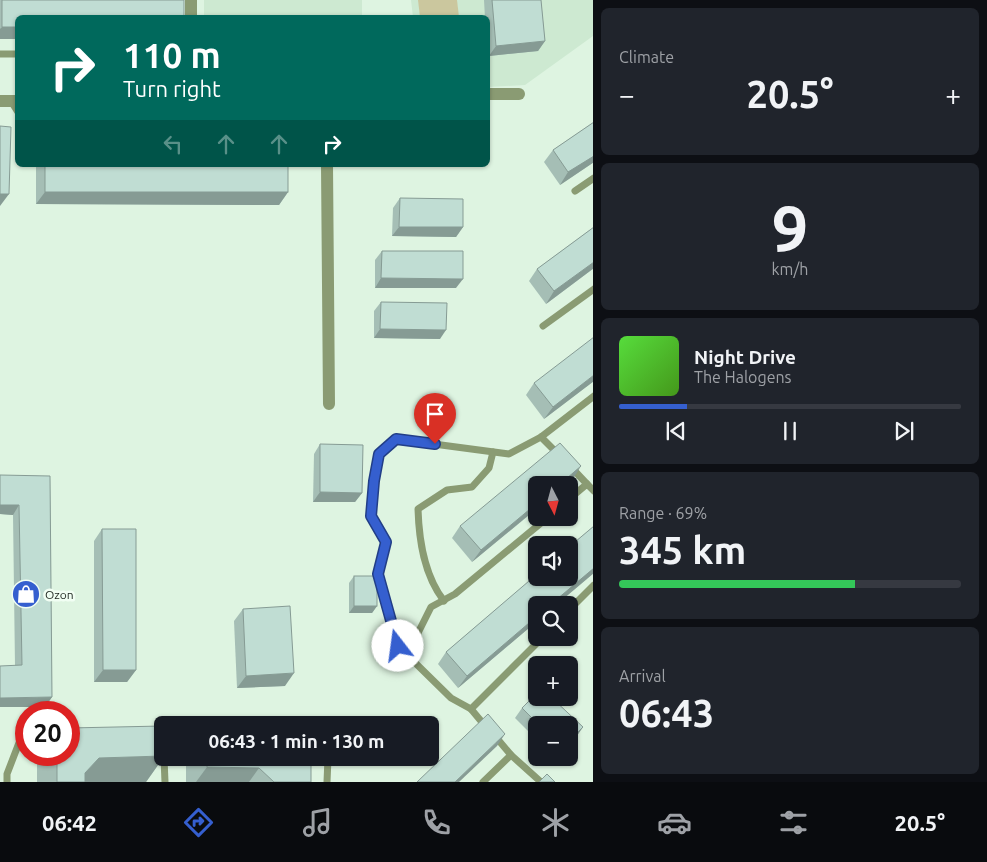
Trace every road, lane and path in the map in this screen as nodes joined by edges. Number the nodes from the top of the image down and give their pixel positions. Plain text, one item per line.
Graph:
1 (191, 0) edge
2 (191, 15) edge
3 (2, 54) dead end
4 (15, 54) edge
5 (490, 94) edge
6 (519, 94) dead end
7 (327, 167) edge
8 (593, 178) edge
9 (575, 191) dead end
10 (593, 289) edge
11 (543, 326) dead end
12 (593, 396) edge
13 (329, 404) dead end
14 (540, 437) junction
15 (493, 452) junction
16 (587, 484) junction
17 (593, 491) edge
18 (578, 492) edge
19 (537, 526) edge
20 (593, 585) edge
21 (444, 601) junction
22 (578, 601) edge
23 (534, 646) edge
24 (407, 655) junction
25 (470, 709) junction
26 (15, 753) edge
27 (511, 755) junction
28 (164, 766) edge
29 (328, 766) edge
30 (7, 782) edge
31 (165, 782) edge
32 (327, 782) edge
33 (483, 782) edge
34 (540, 782) edge

1 - 2 street
3 - 4 lane
5 - 6 street
7 - 13 street
8 - 9 lane
10 - 11 lane
12 - 14 lane
14 - 15 lane
14 - 16 lane
15 - 21 lane
15 - 24 lane
16 - 17 lane
16 - 18 lane
19 - 21 lane
20 - 22 lane
21 - 24 lane
23 - 25 lane
24 - 25 lane
25 - 27 lane
26 - 30 lane
27 - 33 lane
27 - 34 lane
28 - 31 lane
29 - 32 lane

